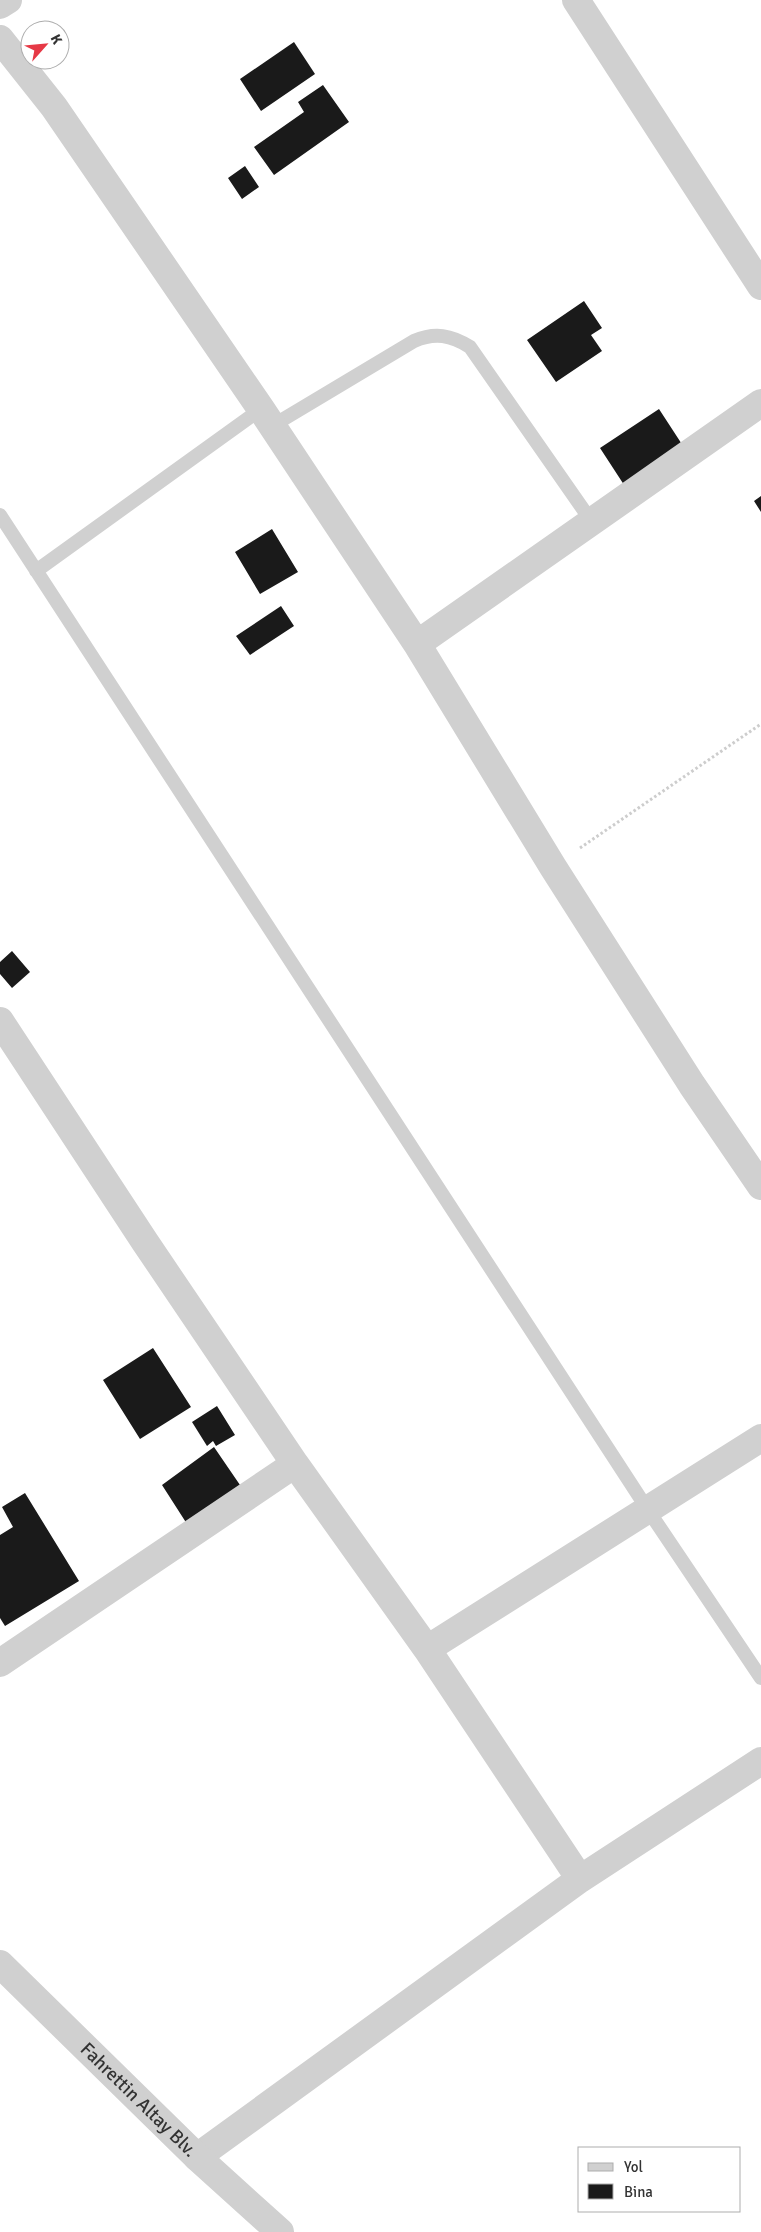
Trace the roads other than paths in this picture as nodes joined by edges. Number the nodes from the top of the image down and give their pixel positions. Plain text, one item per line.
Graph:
1 (8, 0) edge
2 (576, 0) edge
3 (0, 6) edge
4 (0, 39) edge
5 (761, 286) edge
6 (761, 403) edge
7 (267, 418) junction
8 (0, 515) edge
9 (592, 522) junction
10 (36, 571) junction
11 (417, 644) junction
12 (0, 1021) edge
13 (761, 1186) edge
14 (761, 1438) edge
15 (296, 1464) junction
16 (648, 1510) junction
17 (427, 1649) junction
18 (0, 1663) edge
19 (761, 1678) edge
20 (761, 1761) edge
21 (580, 1879) junction
22 (0, 1964) edge
23 (197, 2157) junction
24 (280, 2232) edge

1 - 3 street
2 - 5 street
4 - 7 street
6 - 9 street
7 - 9 lane
7 - 10 lane
7 - 11 street
8 - 10 lane
9 - 11 street
10 - 16 lane
11 - 13 street
12 - 15 street
14 - 16 street
15 - 17 street
15 - 18 street
16 - 17 street
16 - 19 lane
17 - 21 street
20 - 21 street
21 - 23 street
22 - 23 street, Fahrettin Altay Blv.
23 - 24 street, Fahrettin Altay Blv.

